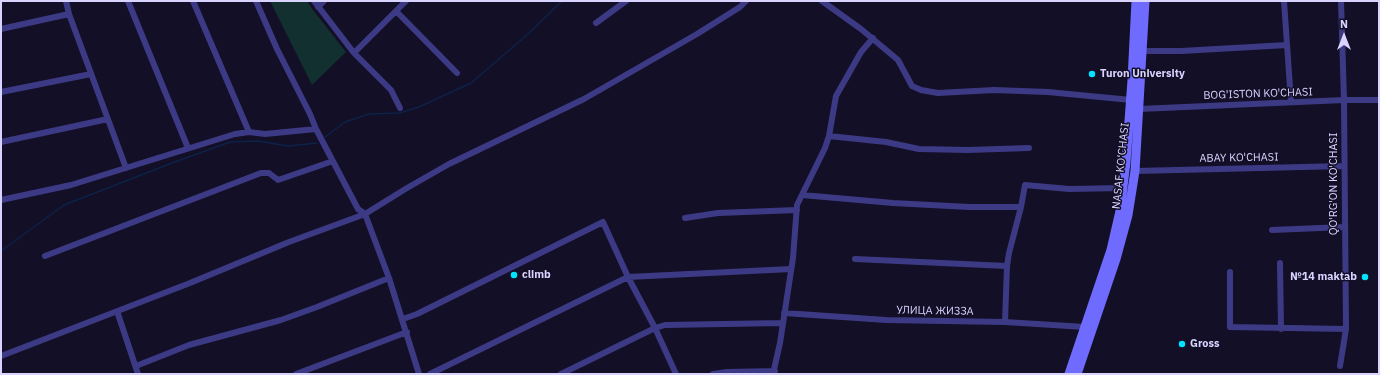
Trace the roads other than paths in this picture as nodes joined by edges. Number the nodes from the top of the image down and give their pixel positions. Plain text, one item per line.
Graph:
1 (66, 1) edge
2 (128, 1) edge
3 (193, 1) edge
4 (256, 1) edge
5 (314, 1) edge
6 (324, 1) edge
7 (406, 1) edge
8 (626, 1) edge
9 (746, 1) edge
10 (822, 1) edge
11 (1136, 1) edge
12 (1145, 1) edge
13 (1284, 1) edge
14 (1341, 1) edge
15 (318, 7) junction
16 (396, 11) junction
17 (69, 14) junction
18 (596, 23) dead end
19 (1, 29) edge
20 (872, 38) junction
21 (1287, 45) junction
22 (1142, 51) junction
23 (354, 53) junction
24 (457, 73) dead end
25 (91, 74) junction
26 (1, 92) edge
27 (1131, 100) junction
28 (1344, 100) junction
29 (1379, 100) edge
30 (1291, 102) junction
31 (400, 108) dead end
32 (1139, 108) junction
33 (108, 119) junction
34 (316, 129) junction
35 (249, 132) junction
36 (829, 136) junction
37 (1, 142) edge
38 (188, 148) junction
39 (1029, 148) dead end
40 (333, 161) junction
41 (1344, 166) junction
42 (126, 168) junction
43 (1135, 171) junction
44 (1123, 188) junction
45 (802, 195) junction
46 (1, 200) edge
47 (1021, 207) junction
48 (797, 210) junction
49 (365, 214) junction
50 (685, 218) dead end
51 (1344, 227) junction
52 (1272, 230) dead end
53 (45, 256) dead end
54 (856, 259) dead end
55 (1280, 263) dead end
56 (1007, 266) junction
57 (791, 270) junction
58 (1230, 272) dead end
59 (628, 277) junction
60 (389, 278) junction
61 (117, 311) junction
62 (784, 313) junction
63 (403, 319) junction
64 (1005, 322) junction
65 (783, 323) junction
66 (1085, 327) junction
67 (655, 328) junction
68 (1281, 329) junction
69 (1346, 329) junction
70 (407, 332) junction
71 (1, 356) edge
72 (136, 366) junction
73 (1340, 366) dead end
74 (774, 372) edge
75 (138, 374) edge
76 (296, 374) edge
77 (419, 374) edge
78 (430, 374) edge
79 (561, 374) edge
80 (676, 374) edge
81 (713, 374) edge
82 (1069, 374) edge
83 (1077, 374) edge

1 - 17 street
2 - 38 street
3 - 35 street
4 - 34 street
5 - 15 street
6 - 15 street
7 - 16 street
8 - 18 street
9 - 49 street
10 - 20 street
11 - 27 main road, NASAF KO‘CHASI
12 - 22 main road, NASAF KO‘CHASI
13 - 21 street
14 - 28 street, QO'RG'ON KO'CHASI
15 - 23 street
16 - 23 street
16 - 24 street
17 - 19 street
17 - 25 street
20 - 27 street
20 - 36 street
21 - 22 street
21 - 30 street
22 - 32 main road, NASAF KO‘CHASI
23 - 31 street
25 - 26 street
25 - 33 street
27 - 44 main road, NASAF KO‘CHASI
28 - 29 street, BOG'ISTON KO'CHASI
28 - 30 street, BOG'ISTON KO'CHASI
28 - 41 street, QO'RG'ON KO'CHASI
30 - 32 street, BOG'ISTON KO'CHASI
32 - 43 main road, NASAF KO‘CHASI
33 - 37 street
33 - 42 street
34 - 35 street
34 - 40 street
35 - 38 street
36 - 39 street
36 - 45 street
38 - 42 street
40 - 49 street
40 - 53 street
41 - 43 street, ABAY KO'CHASI
41 - 51 street, QO'RG'ON KO'CHASI
42 - 46 street
43 - 83 main road, NASAF KO‘CHASI
44 - 47 street
44 - 66 main road, NASAF KO‘CHASI
45 - 47 street
45 - 48 street
47 - 56 street
48 - 50 street
48 - 57 street
49 - 60 street
49 - 61 street
51 - 52 street
51 - 69 street, QO'RG'ON KO'CHASI
54 - 56 street
55 - 68 street
56 - 64 street
57 - 59 street
57 - 62 street
58 - 68 street
59 - 63 street
59 - 67 street
59 - 78 street
60 - 63 street
60 - 72 street
61 - 71 street
61 - 72 street
62 - 64 street, УЛИЦА ЖИЗЗА
62 - 65 street
63 - 70 street
64 - 66 street, УЛИЦА ЖИЗЗА
65 - 67 street
65 - 74 street
66 - 82 main road, NASAF KO‘CHASI
67 - 79 street
67 - 80 street
68 - 69 street
69 - 73 street, QO'RG'ON KO'CHASI
70 - 76 street
70 - 77 street
72 - 75 street
74 - 81 street

